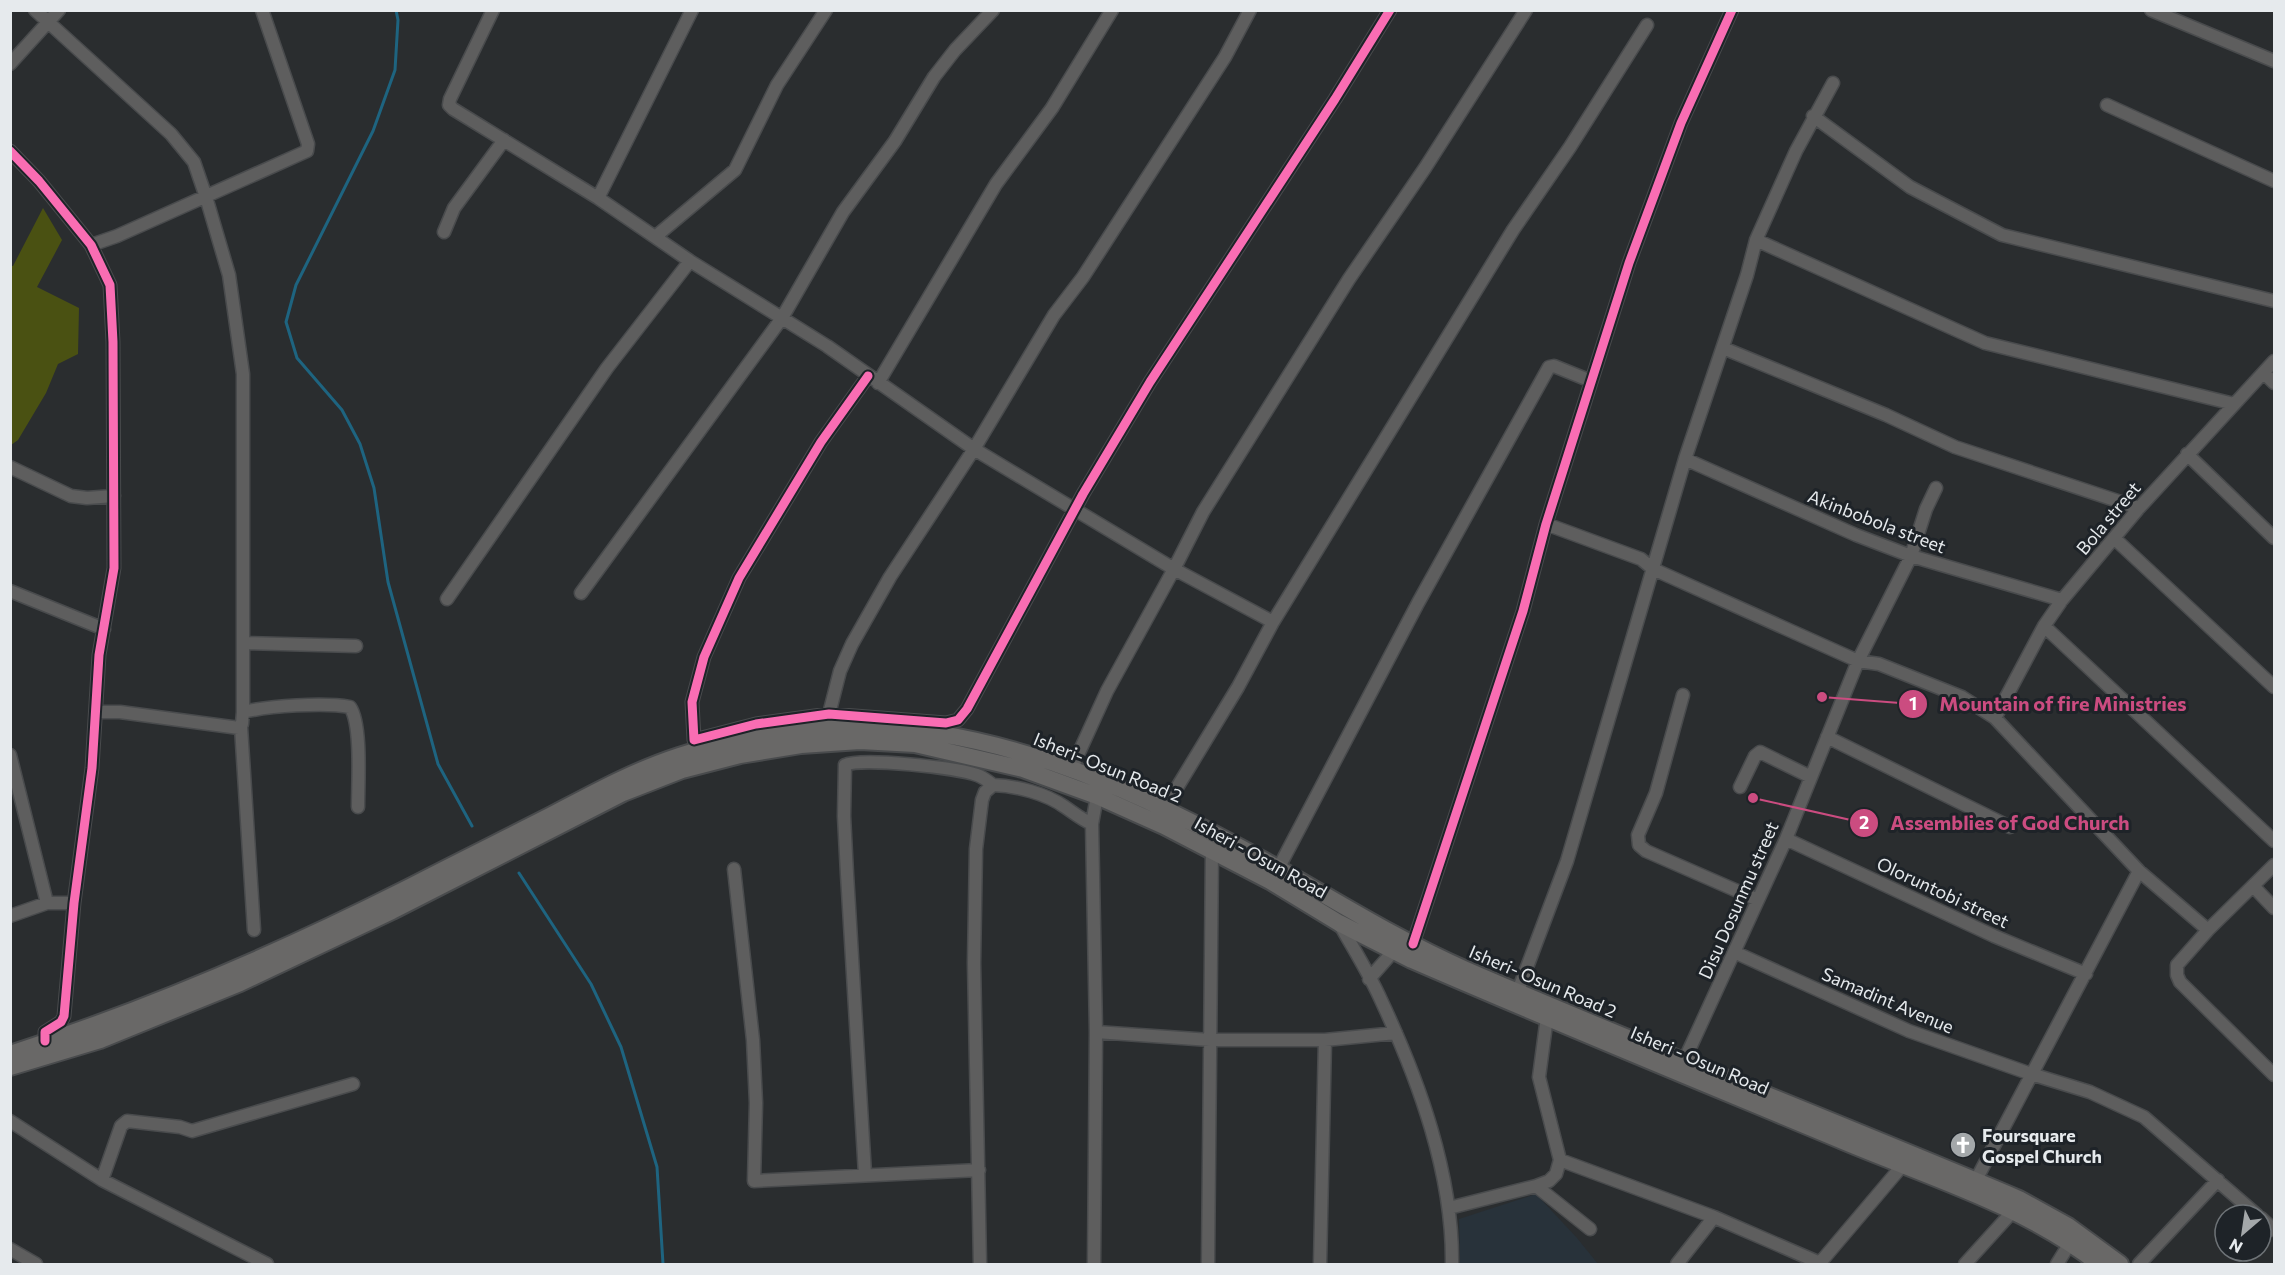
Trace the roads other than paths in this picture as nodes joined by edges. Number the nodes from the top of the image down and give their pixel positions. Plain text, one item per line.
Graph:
1 (36, 10) edge
2 (59, 10) edge
3 (262, 10) edge
4 (493, 10) edge
5 (692, 10) edge
6 (826, 10) edge
7 (993, 10) edge
8 (1112, 10) edge
9 (1250, 10) edge
10 (1390, 10) edge
11 (1526, 10) edge
12 (1732, 10) edge
13 (2151, 10) edge
14 (48, 22) junction
15 (1647, 25) dead end
16 (2274, 61) edge
17 (10, 64) edge
18 (1833, 83) dead end
19 (2107, 105) dead end
20 (1813, 116) junction
21 (504, 140) junction
22 (10, 151) edge
23 (2274, 181) edge
24 (206, 197) junction
25 (598, 198) junction
26 (444, 232) dead end
27 (655, 237) junction
28 (1756, 240) junction
29 (91, 245) junction
30 (690, 261) junction
31 (2274, 301) edge
32 (782, 318) junction
33 (1723, 348) junction
34 (2274, 361) edge
35 (2264, 373) junction
36 (873, 379) junction
37 (1591, 381) junction
38 (2274, 383) edge
39 (2234, 405) junction
40 (974, 449) junction
41 (2187, 454) junction
42 (1685, 459) junction
43 (10, 467) edge
44 (1936, 488) dead end
45 (114, 496) junction
46 (2139, 508) junction
47 (1074, 509) junction
48 (1546, 524) junction
49 (2114, 538) junction
50 (2274, 538) edge
51 (1911, 556) junction
52 (1174, 569) junction
53 (1653, 569) junction
54 (10, 591) edge
55 (581, 593) dead end
56 (447, 599) dead end
57 (2062, 600) junction
58 (1273, 622) junction
59 (2044, 626) junction
60 (104, 629) junction
61 (243, 643) junction
62 (356, 646) dead end
63 (1858, 661) junction
64 (2274, 687) edge
65 (1683, 695) dead end
66 (96, 712) junction
67 (243, 712) junction
68 (829, 714) junction
69 (1995, 718) junction
70 (242, 727) junction
71 (1827, 737) junction
72 (953, 744) junction
73 (10, 755) edge
74 (1071, 770) junction
75 (1811, 777) junction
76 (993, 785) junction
77 (1740, 787) dead end
78 (1097, 796) junction
79 (358, 807) dead end
80 (1164, 809) junction
81 (1092, 824) junction
82 (2010, 826) dead end
83 (1786, 839) junction
84 (2274, 842) edge
85 (1212, 850) junction
86 (2274, 865) edge
87 (734, 869) dead end
88 (1278, 869) junction
89 (2139, 871) junction
90 (2253, 886) junction
91 (1758, 900) junction
92 (47, 903) junction
93 (74, 903) junction
94 (2274, 908) edge
95 (1342, 915) junction
96 (10, 916) edge
97 (254, 930) dead end
98 (2208, 930) junction
99 (1404, 945) junction
100 (1734, 952) junction
101 (2086, 974) junction
102 (1369, 979) junction
103 (1518, 991) junction
104 (1547, 1017) junction
105 (1096, 1032) junction
106 (1396, 1033) junction
107 (1210, 1040) junction
108 (1325, 1040) junction
109 (45, 1041) junction
110 (10, 1054) edge
111 (1684, 1061) junction
112 (10, 1067) edge
113 (2031, 1074) junction
114 (2274, 1075) edge
115 (353, 1084) dead end
116 (10, 1121) edge
117 (1560, 1160) junction
118 (1902, 1166) junction
119 (979, 1170) junction
120 (865, 1174) junction
121 (102, 1180) junction
122 (1976, 1180) junction
123 (2218, 1180) junction
124 (1536, 1186) junction
125 (2244, 1203) edge
126 (1449, 1208) junction
127 (2014, 1210) junction
128 (1714, 1217) junction
129 (1590, 1228) dead end
130 (2070, 1243) junction
131 (10, 1249) edge
132 (36, 1264) edge
133 (267, 1264) edge
134 (980, 1264) edge
135 (1094, 1264) edge
136 (1208, 1264) edge
137 (1320, 1264) edge
138 (1452, 1264) edge
139 (1677, 1264) edge
140 (1820, 1264) edge
141 (1965, 1264) edge
142 (2057, 1264) edge
143 (2099, 1264) edge
144 (2120, 1264) edge
145 (2139, 1264) edge

1 - 14 street
2 - 14 street
3 - 24 street
4 - 21 street
5 - 25 street
6 - 27 street
7 - 32 street
8 - 36 street
9 - 40 street
10 - 47 street
11 - 52 street
12 - 37 street
13 - 16 street
14 - 17 street
14 - 24 street
15 - 58 street
18 - 20 street
19 - 23 street
20 - 28 street
20 - 31 street
21 - 25 street
21 - 26 street
22 - 29 street
24 - 29 street
24 - 61 street
25 - 27 street
27 - 30 street
28 - 33 street
28 - 39 street
29 - 45 street
30 - 32 street
30 - 56 street
32 - 36 street
32 - 55 street
33 - 42 street
33 - 46 street
34 - 35 street, Bola street
35 - 38 street
35 - 39 street, Bola street
36 - 40 street
36 - 68 street
37 - 48 street
37 - 88 street
39 - 41 street, Bola street
40 - 47 street
40 - 68 street
41 - 46 street, Bola street
41 - 50 street
42 - 51 street, Akinbobola street
42 - 53 street
43 - 45 street
44 - 51 street, Disu Dosunmu street
45 - 60 street
46 - 49 street, Bola street
47 - 52 street
47 - 68 street
48 - 53 street
48 - 99 street
49 - 57 street, Bola street
49 - 64 street
51 - 57 street, Akinbobola street
51 - 63 street, Disu Dosunmu street
52 - 58 street
52 - 74 street
53 - 63 street
53 - 103 street
54 - 60 street
57 - 59 street, Bola street
58 - 80 street
59 - 69 street, Bola street
59 - 84 street
60 - 66 street
61 - 62 street
61 - 67 street
63 - 69 street
63 - 71 street, Disu Dosunmu street
65 - 91 street
66 - 70 street
66 - 93 street
67 - 70 street
67 - 79 street
69 - 89 street
70 - 97 street
71 - 75 street, Disu Dosunmu street
71 - 82 street
72 - 74 main road, Isheri- Osun Road 2
72 - 78 main road, Isheri - Osun Road
72 - 109 main road
72 - 112 main road
73 - 92 street
74 - 80 main road, Isheri- Osun Road 2
75 - 77 street
75 - 83 street, Disu Dosunmu street
76 - 81 street
76 - 119 street
76 - 120 street
78 - 81 street
78 - 85 main road, Isheri - Osun Road
80 - 88 main road, Isheri- Osun Road 2
81 - 105 street
83 - 91 street, Disu Dosunmu street
83 - 101 street, Oloruntobi street
85 - 95 main road, Isheri - Osun Road
85 - 107 street
86 - 90 street
87 - 120 street
88 - 95 main road, Isheri- Osun Road 2
89 - 98 street
89 - 101 street
90 - 94 street
90 - 98 street
91 - 100 street, Disu Dosunmu street
92 - 93 street
92 - 96 street
93 - 109 street
95 - 99 main road, Isheri- Osun Road 2
95 - 102 street
98 - 114 street
99 - 102 street
99 - 103 main road, Isheri- Osun Road 2
99 - 104 main road, Isheri - Osun Road
100 - 111 street, Disu Dosunmu street
100 - 113 street, Samadint Avenue
101 - 113 street
102 - 106 street
103 - 111 main road, Isheri- Osun Road 2
104 - 117 street
104 - 118 main road, Isheri - Osun Road
105 - 107 street
105 - 135 street
106 - 108 street
106 - 126 street
107 - 108 street
107 - 136 street
108 - 137 street
109 - 110 main road
111 - 122 main road, Isheri- Osun Road 2
113 - 122 street
113 - 123 street, Samadint Avenue
115 - 121 street
116 - 121 street
117 - 124 street
117 - 128 street
118 - 127 main road, Isheri - Osun Road
118 - 140 street
119 - 120 street
119 - 134 street
121 - 133 street
122 - 144 main road, Isheri- Osun Road 2
123 - 125 street, Samadint Avenue
123 - 145 street
124 - 126 street
124 - 129 street
126 - 138 street
127 - 130 main road, Isheri - Osun Road
127 - 141 street
128 - 139 street
128 - 140 street
130 - 142 street
130 - 143 main road, Isheri - Osun Road
131 - 132 street

